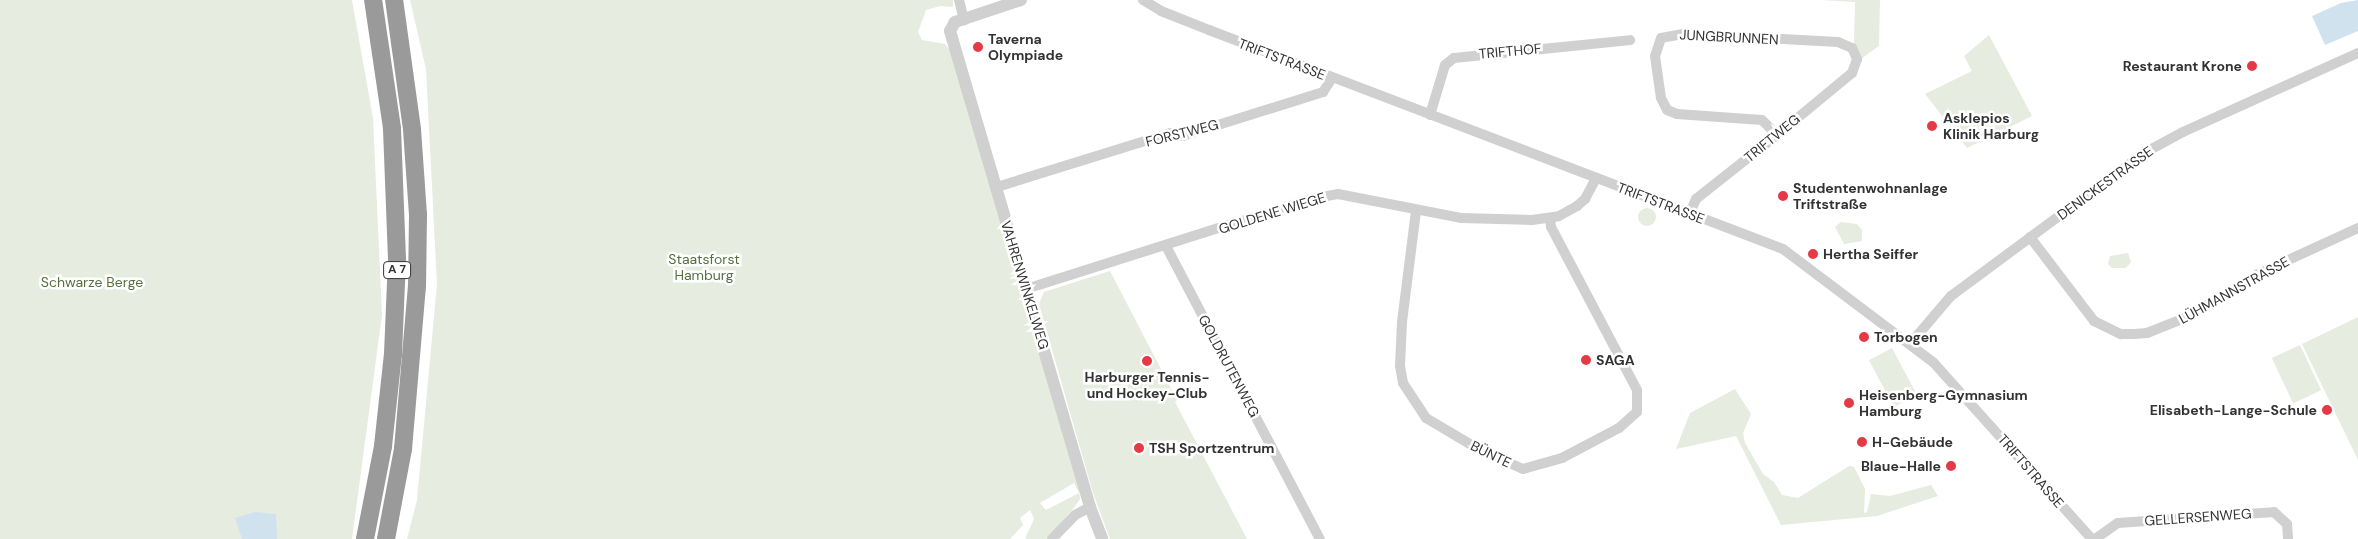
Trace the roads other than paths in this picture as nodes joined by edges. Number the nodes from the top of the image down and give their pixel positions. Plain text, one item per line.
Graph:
1 (373, 0) edge
2 (394, 0) edge
3 (959, 0) edge
4 (1021, 0) edge
5 (1143, 0) edge
6 (964, 20) junction
7 (1630, 40) dead end
8 (2358, 52) edge
9 (1857, 65) joint
10 (1332, 78) junction
11 (1430, 114) junction
12 (1776, 135) junction
13 (1596, 178) junction
14 (997, 187) junction
15 (1416, 211) junction
16 (1690, 213) junction
17 (1550, 218) junction
18 (2358, 228) edge
19 (2030, 237) junction
20 (1166, 246) junction
21 (1026, 289) junction
22 (1910, 344) junction
23 (1090, 507) junction
24 (365, 539) edge
25 (386, 539) edge
26 (1052, 539) edge
27 (1102, 539) edge
28 (1320, 539) edge
29 (2093, 539) edge
30 (2288, 539) edge

1 - 24 highway, A 7
2 - 25 highway, A 7
3 - 6 street
4 - 6 street
5 - 10 street, TRIFTSTRASSE
6 - 14 street, VAHRENWINKELWEG
7 - 11 street, TRIFTHOF
8 - 19 street, DENICKESTRASSE
9 - 12 street, TRIFTWEG
9 - 12 street, JUNGBRUNNEN
10 - 11 street, TRIFTSTRASSE
10 - 14 street, FORSTWEG
11 - 13 street, TRIFTSTRASSE
12 - 16 street, TRIFTWEG
13 - 16 street, TRIFTSTRASSE
13 - 17 street, GOLDENE WIEGE
14 - 21 street, VAHRENWINKELWEG
15 - 17 street, GOLDENE WIEGE
15 - 17 street, BÜNTE
15 - 20 street, GOLDENE WIEGE
16 - 22 street, TRIFTSTRASSE
18 - 19 street, LÜHMANNSTRASSE
19 - 22 street, DENICKESTRASSE
20 - 21 street, GOLDENE WIEGE
20 - 28 street, GOLDRUTENWEG
21 - 23 street, VAHRENWINKELWEG
22 - 29 street, TRIFTSTRASSE
23 - 26 street
23 - 27 street, VAHRENWINKELWEG
29 - 30 street, GELLERSENWEG

